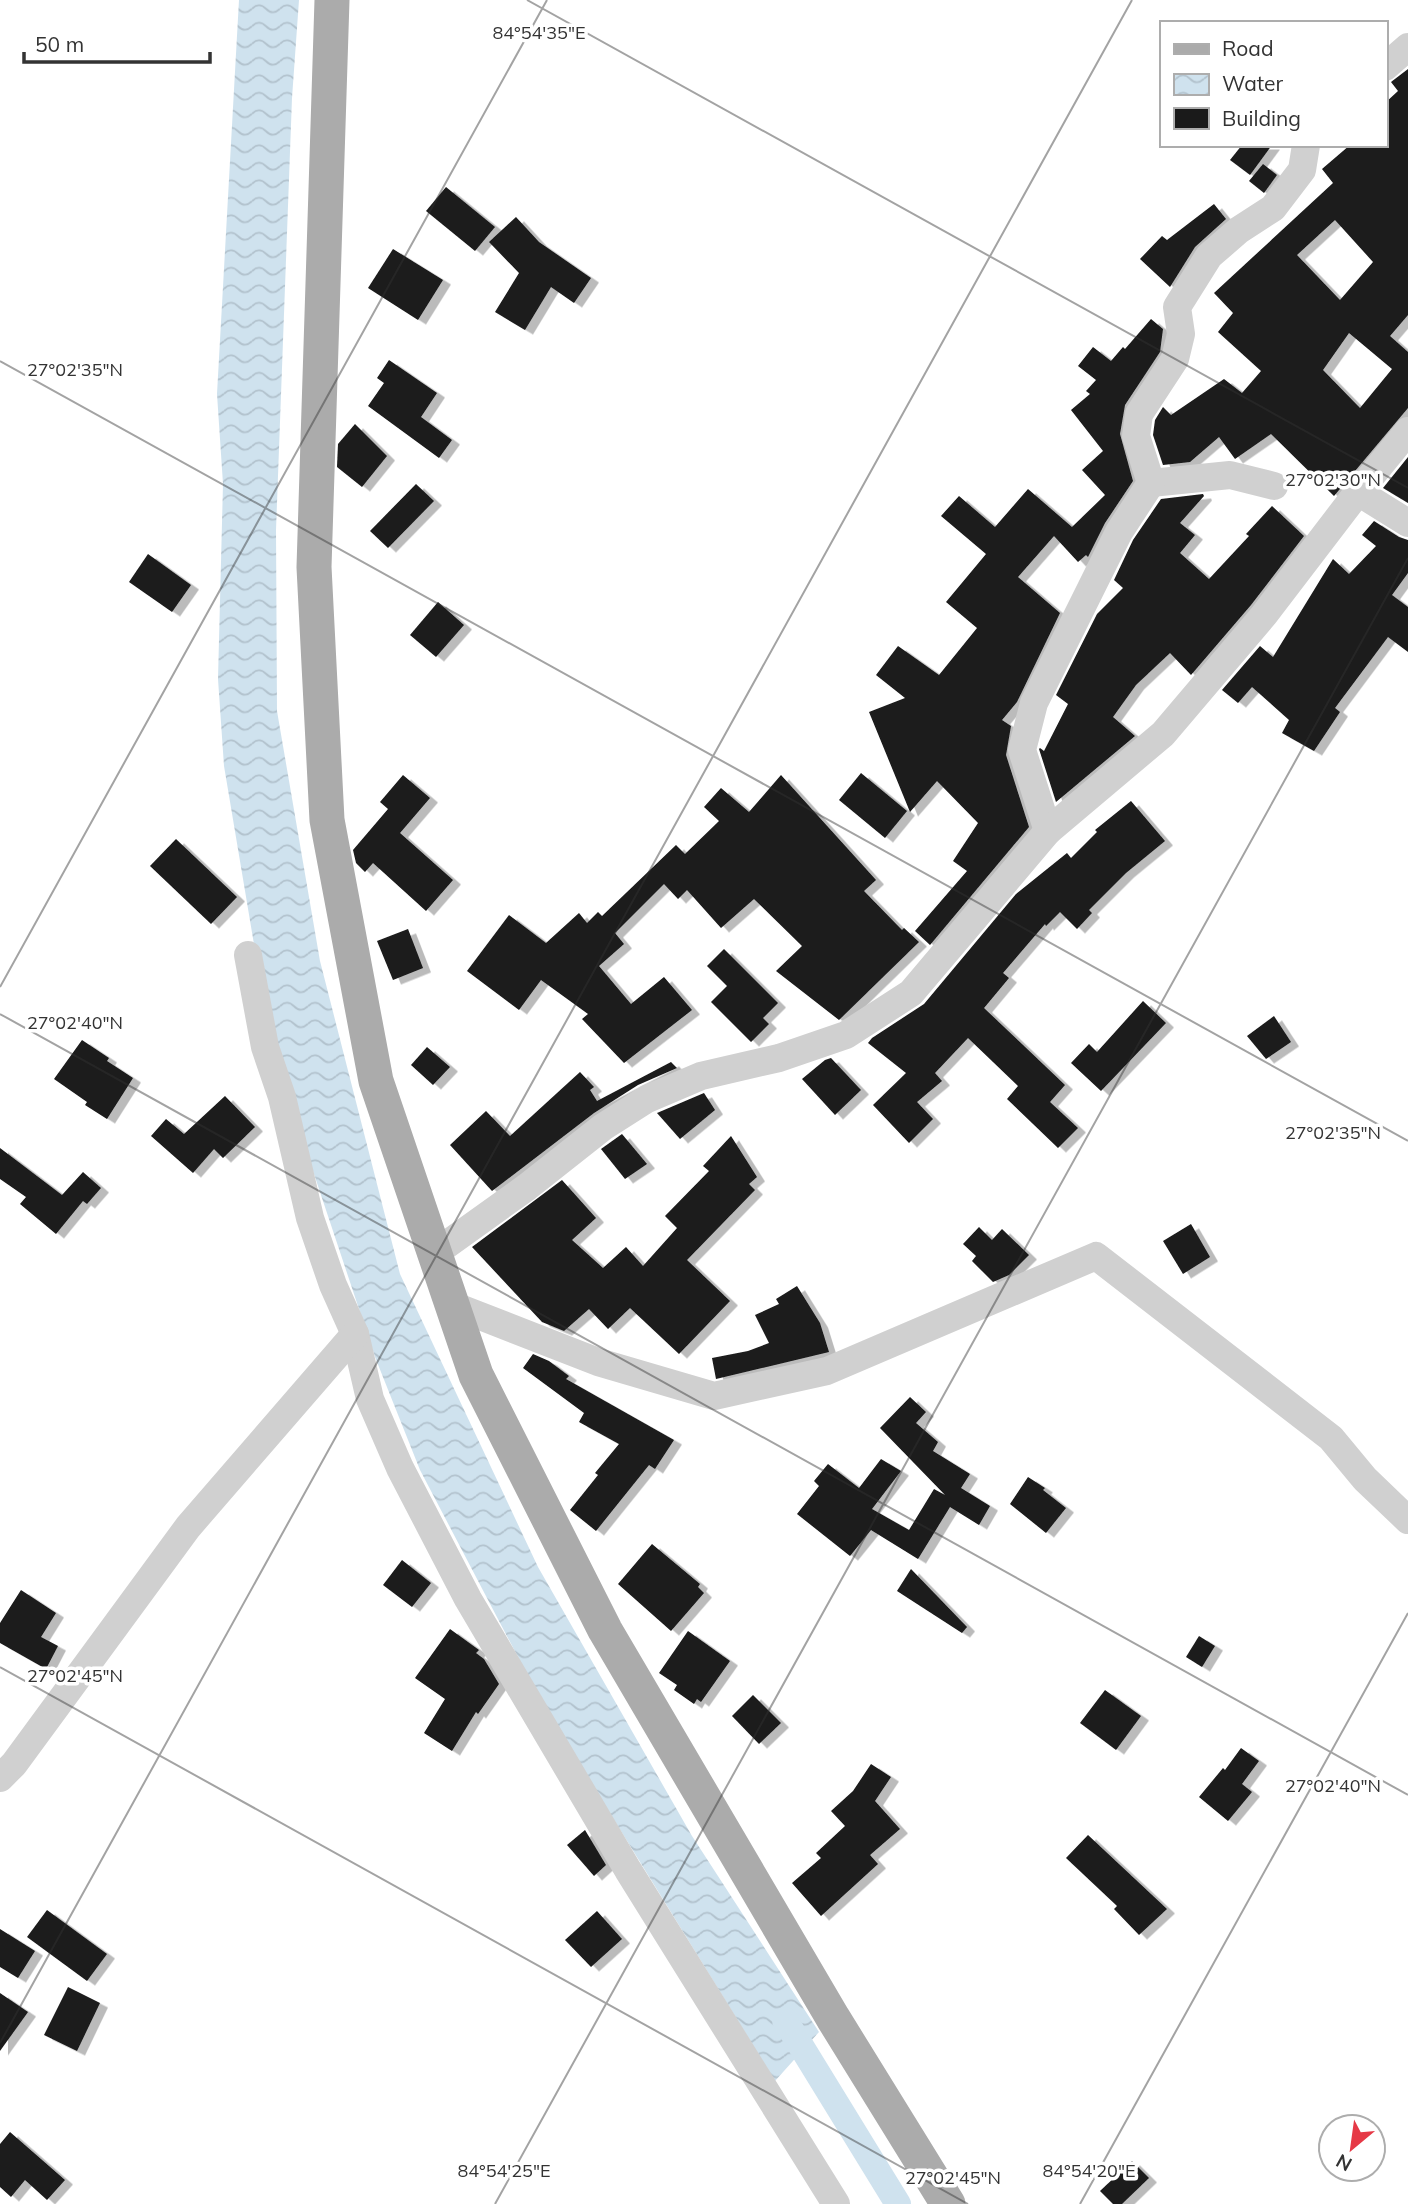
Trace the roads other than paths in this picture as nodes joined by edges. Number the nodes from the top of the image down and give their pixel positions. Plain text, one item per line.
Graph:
1 (332, 0) edge
2 (1408, 47) edge
3 (1387, 65) edge
4 (1306, 147) edge
5 (1408, 431) edge
6 (1152, 483) junction
7 (1274, 485) dead end
8 (1358, 492) junction
9 (1408, 523) edge
10 (1048, 831) junction
11 (248, 955) dead end
12 (435, 1253) junction
13 (452, 1305) junction
14 (355, 1334) junction
15 (1408, 1520) edge
16 (0, 1778) edge
17 (836, 2204) edge
18 (948, 2204) edge

1 - 12 main road
2 - 3 street
4 - 6 street
5 - 8 street
6 - 7 street
6 - 10 street
8 - 9 street
8 - 10 street
10 - 12 street
11 - 14 street
12 - 13 main road
13 - 15 street
13 - 18 main road
14 - 16 street
14 - 17 street

